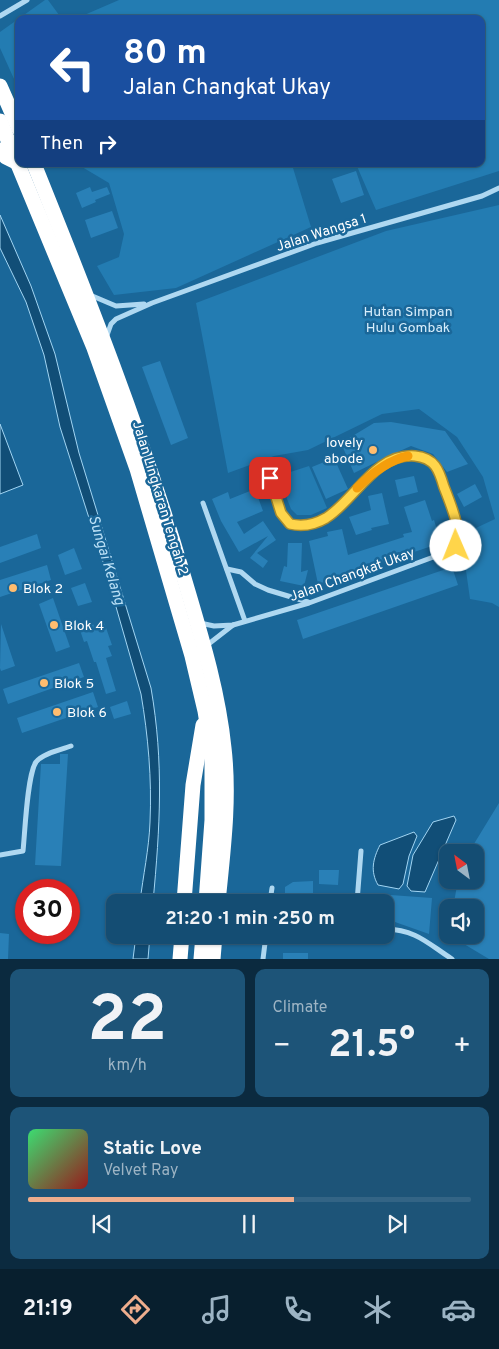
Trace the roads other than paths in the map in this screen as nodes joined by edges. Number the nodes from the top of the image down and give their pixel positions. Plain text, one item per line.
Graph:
1 (27, 0) edge
2 (0, 16) edge
3 (0, 86) edge
4 (15, 119) edge
5 (0, 121) edge
6 (0, 150) edge
7 (15, 156) edge
8 (15, 162) edge
9 (20, 167) edge
10 (35, 167) edge
11 (499, 188) edge
12 (85, 293) junction
13 (152, 303) junction
14 (105, 342) junction
15 (270, 478) dead end
16 (203, 503) dead end
17 (227, 569) junction
18 (309, 602) junction
19 (244, 621) junction
20 (197, 622) junction
21 (233, 625) junction
22 (204, 649) junction
23 (205, 711) junction
24 (71, 746) dead end
25 (361, 851) dead end
26 (0, 855) edge
27 (272, 888) dead end
28 (185, 894) edge
29 (207, 894) edge
30 (219, 894) edge
31 (271, 894) edge
32 (358, 894) edge
33 (394, 929) edge
34 (181, 944) edge
35 (202, 944) edge
36 (215, 944) edge
37 (265, 944) edge
38 (180, 959) edge
39 (200, 959) edge
40 (213, 959) edge
41 (263, 959) edge
42 (452, 959) edge

1 - 2 street
3 - 4 highway
5 - 7 highway, Jalan Lingkaran Tengah 2
6 - 8 highway
9 - 23 highway, Jalan Lingkaran Tengah 2
10 - 12 highway, Jalan Lingkaran Tengah 2
11 - 13 street, Jalan Wangsa 1
12 - 13 street, Jalan Wangsa 1
12 - 14 highway, Jalan Lingkaran Tengah 2
13 - 14 street, Jalan Wangsa 1
14 - 20 highway, Jalan Lingkaran Tengah 2
15 - 18 street, Jalan Changkat Ukay
16 - 17 street
17 - 18 street
17 - 19 street
18 - 19 street, Jalan Changkat Ukay
19 - 21 street, Jalan Changkat Ukay
20 - 21 street, Jalan Changkat Ukay
20 - 22 highway, Jalan Lingkaran Tengah 2
21 - 22 street, Jalan Changkat Ukay
22 - 30 highway, Jalan Lingkaran Tengah 2
23 - 28 highway
23 - 29 highway, Jalan Lingkaran Tengah 2
24 - 26 street
25 - 32 street
27 - 31 street
33 - 42 street
34 - 38 highway
35 - 39 highway
36 - 40 highway
37 - 41 street

